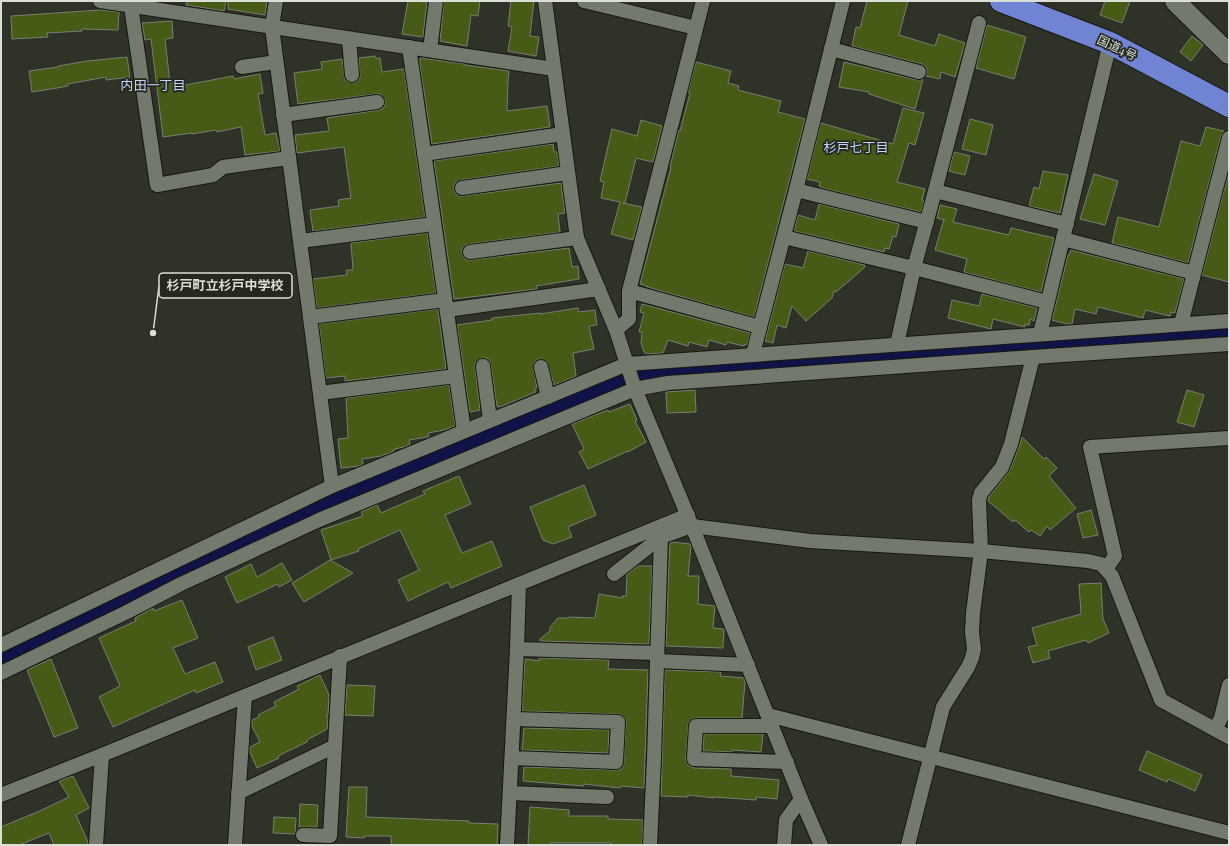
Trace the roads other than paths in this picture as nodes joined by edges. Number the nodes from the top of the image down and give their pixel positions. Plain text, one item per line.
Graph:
1 (100, 1) edge
2 (276, 1) edge
3 (436, 1) edge
4 (545, 1) edge
5 (584, 1) edge
6 (703, 1) edge
7 (843, 1) edge
8 (1001, 1) edge
9 (1175, 1) edge
10 (132, 6) junction
11 (177, 7) edge
12 (979, 23) dead end
13 (272, 27) junction
14 (696, 28) junction
15 (349, 39) junction
16 (1110, 43) junction
17 (409, 48) junction
18 (831, 49) junction
19 (430, 50) junction
20 (1229, 54) edge
21 (276, 62) junction
22 (242, 67) dead end
23 (554, 69) junction
24 (919, 72) dead end
25 (352, 75) dead end
26 (377, 102) dead end
27 (1229, 106) edge
28 (283, 115) junction
29 (563, 134) junction
30 (1229, 138) edge
31 (424, 154) junction
32 (289, 158) junction
33 (568, 173) junction
34 (462, 188) dead end
35 (796, 190) junction
36 (936, 191) junction
37 (927, 222) junction
38 (434, 224) junction
39 (1067, 224) junction
40 (784, 237) junction
41 (577, 238) junction
42 (1063, 239) junction
43 (300, 241) junction
44 (470, 252) dead end
45 (914, 268) junction
46 (1194, 273) junction
47 (599, 289) junction
48 (629, 291) junction
49 (1048, 302) junction
50 (446, 305) junction
51 (310, 317) junction
52 (1229, 321) edge
53 (1181, 324) junction
54 (760, 327) junction
55 (616, 330) junction
56 (1040, 334) junction
57 (897, 344) junction
58 (1229, 344) edge
59 (753, 354) junction
60 (1033, 357) junction
61 (627, 364) junction
62 (483, 366) dead end
63 (541, 366) dead end
64 (456, 376) junction
65 (635, 389) junction
66 (320, 393) junction
67 (548, 397) junction
68 (490, 420) junction
69 (464, 431) junction
70 (1229, 438) edge
71 (332, 486) junction
72 (690, 520) junction
73 (661, 537) junction
74 (981, 551) junction
75 (1106, 569) junction
76 (614, 574) dead end
77 (519, 584) junction
78 (1, 645) edge
79 (517, 649) junction
80 (340, 656) junction
81 (657, 657) junction
82 (748, 665) junction
83 (1, 673) edge
84 (1229, 684) edge
85 (244, 696) junction
86 (514, 719) junction
87 (770, 721) junction
88 (1215, 729) junction
89 (1229, 737) edge
90 (335, 746) junction
91 (102, 755) junction
92 (931, 757) junction
93 (512, 758) junction
94 (787, 762) junction
95 (510, 792) junction
96 (238, 793) junction
97 (1, 795) edge
98 (607, 797) dead end
99 (801, 799) junction
100 (1229, 832) edge
101 (303, 835) dead end
102 (96, 845) edge
103 (235, 845) edge
104 (508, 845) edge
105 (650, 845) edge
106 (784, 845) edge
107 (821, 845) edge
108 (908, 845) edge

1 - 10 street
2 - 13 street
3 - 19 street
4 - 23 street
5 - 14 street
6 - 14 street
7 - 18 street
8 - 16 highway, 国道4号
9 - 20 street
10 - 11 street
10 - 32 street
11 - 13 street
12 - 36 street
13 - 15 street
13 - 21 street
14 - 48 street
15 - 17 street
15 - 25 street
16 - 27 highway, 国道4号
16 - 39 street
17 - 19 street
17 - 31 street
18 - 24 street
18 - 35 street
19 - 23 street
21 - 22 street
21 - 28 street
23 - 29 street
26 - 28 street
28 - 32 street
29 - 31 street
29 - 33 street
30 - 46 street
31 - 38 street
32 - 43 street
33 - 34 street
33 - 41 street
35 - 37 street
35 - 40 street
36 - 37 street
36 - 39 street
37 - 45 street
38 - 43 street
38 - 50 street
39 - 42 street
40 - 45 street
40 - 54 street
41 - 44 street
41 - 47 street
42 - 46 street
42 - 49 street
43 - 51 street
45 - 49 street
45 - 57 street
46 - 53 street
47 - 50 street
47 - 55 street
48 - 54 street
48 - 55 street
49 - 56 street
50 - 51 street
50 - 64 street
51 - 66 street
52 - 53 street
53 - 56 street
54 - 59 street
55 - 61 street
56 - 57 street
57 - 59 street
58 - 60 street
59 - 61 street
60 - 65 street
60 - 74 street
61 - 65 street
61 - 67 street
62 - 68 street
63 - 67 street
64 - 66 street
64 - 69 street
65 - 72 street
65 - 83 street
66 - 71 street
67 - 68 street
68 - 69 street
69 - 71 street
70 - 75 street
71 - 78 street
72 - 73 street
72 - 74 street
72 - 77 street
72 - 82 street
73 - 76 street
73 - 81 street
74 - 75 street
74 - 92 street
75 - 88 street
77 - 79 street
77 - 80 street
79 - 81 street
79 - 86 street
80 - 85 street
80 - 90 street
81 - 82 street
81 - 105 street
82 - 87 street
84 - 88 street
85 - 91 street
85 - 96 street
86 - 93 street
86 - 93 street
87 - 92 street
87 - 94 street
87 - 94 street
88 - 89 street
90 - 96 street
90 - 101 street
91 - 97 street
91 - 102 street
92 - 100 street
92 - 108 street
93 - 95 street
94 - 99 street
95 - 98 street
95 - 104 street
96 - 103 street
99 - 106 street
99 - 107 street

